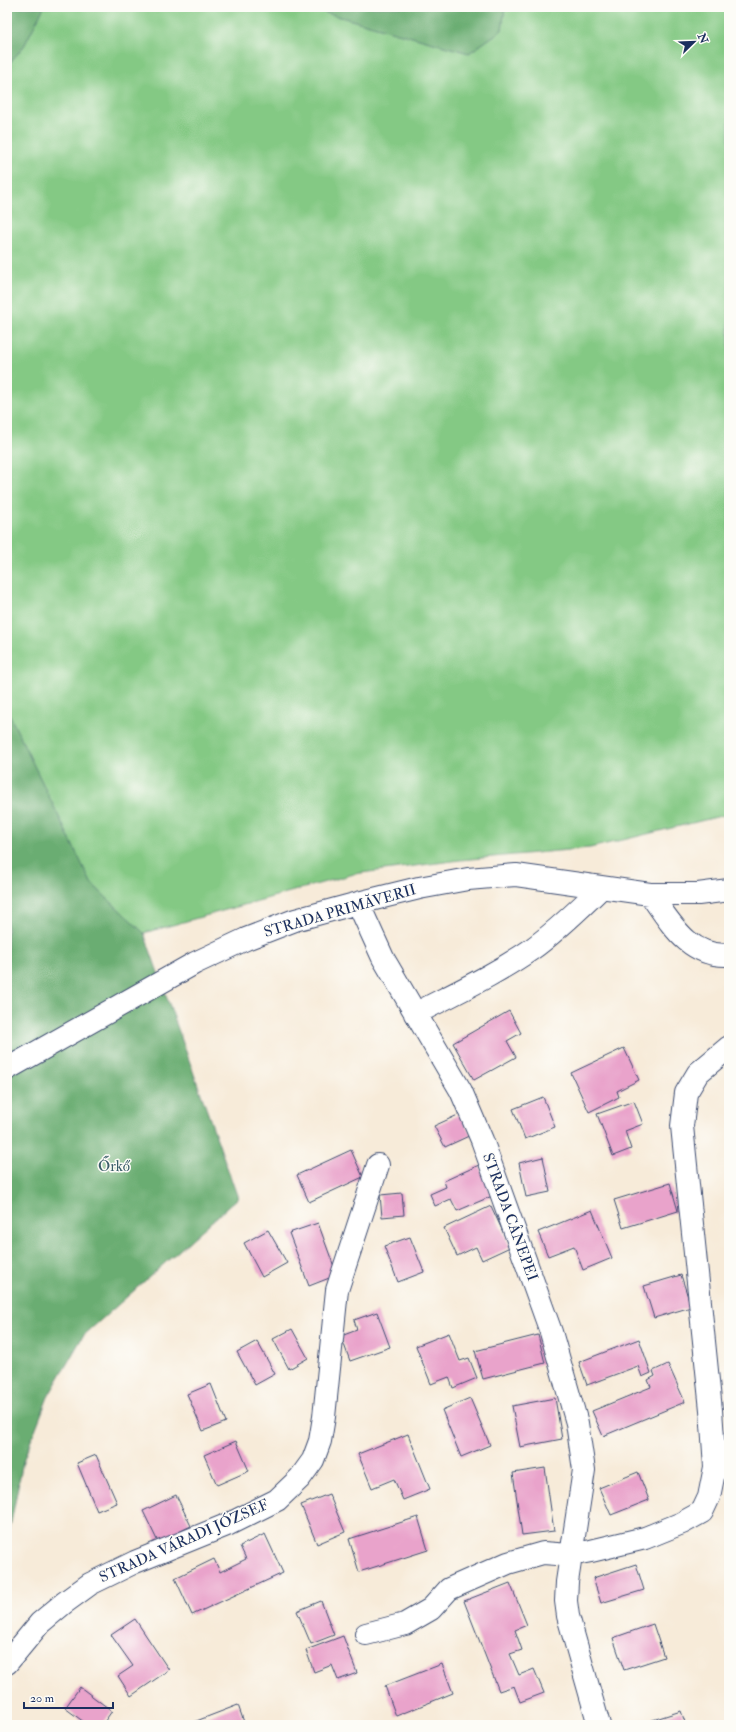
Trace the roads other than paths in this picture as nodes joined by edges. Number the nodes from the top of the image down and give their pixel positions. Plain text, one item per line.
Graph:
1 (601, 888) junction
2 (729, 890) edge
3 (650, 894) junction
4 (358, 903) junction
5 (729, 955) edge
6 (415, 1014) junction
7 (729, 1047) edge
8 (7, 1069) edge
9 (378, 1165) dead end
10 (570, 1555) junction
11 (366, 1634) dead end
12 (7, 1664) edge
13 (599, 1725) edge

1 - 3 street, STRADA PRIMĂVERII
1 - 4 street, STRADA PRIMĂVERII
1 - 6 street
2 - 3 street, STRADA PRIMĂVERII
3 - 5 street
4 - 6 street, STRADA CÂNEPEI
4 - 8 street, STRADA PRIMĂVERII
6 - 10 street, STRADA CÂNEPEI
7 - 10 street
9 - 12 street, STRADA VÁRADI JÓZSEF
10 - 11 street
10 - 13 street, STRADA CÂNEPEI

